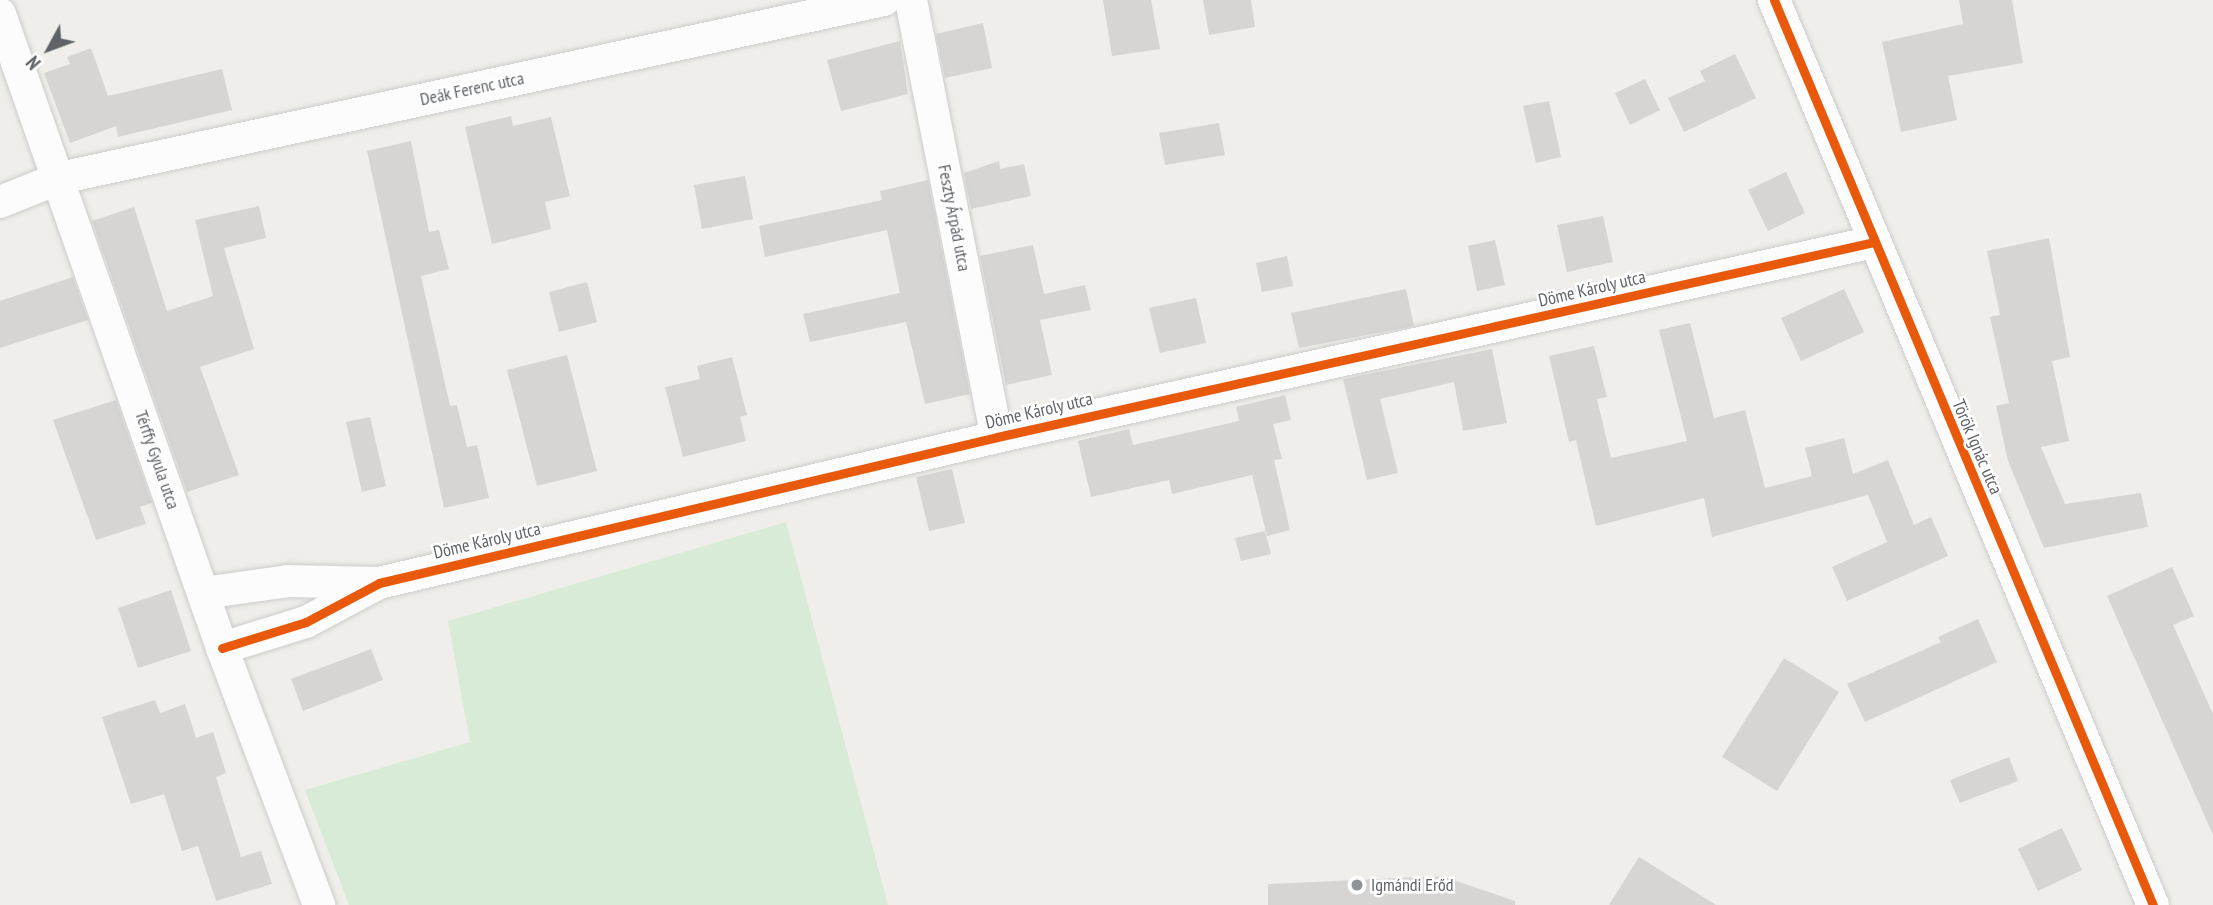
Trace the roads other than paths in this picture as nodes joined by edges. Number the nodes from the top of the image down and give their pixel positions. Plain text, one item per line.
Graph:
1 (884, 0) edge
2 (911, 0) edge
3 (1774, 0) edge
4 (0, 14) edge
5 (60, 178) junction
6 (0, 202) edge
7 (1874, 242) junction
8 (997, 437) junction
9 (379, 583) junction
10 (203, 593) junction
11 (222, 648) junction
12 (319, 905) edge
13 (2153, 905) edge

1 - 5 street, Deák Ferenc utca
2 - 8 street, Feszty Árpád utca
3 - 7 street, Török Ignác utca
4 - 5 street, Térffy Gyula utca
5 - 6 street, Deák Ferenc utca
5 - 10 street, Térffy Gyula utca
7 - 8 street, Döme Károly utca
7 - 13 street, Török Ignác utca
8 - 9 street, Döme Károly utca
9 - 10 street, Döme Károly utca
9 - 11 street, Döme Károly utca
10 - 11 street, Térffy Gyula utca
11 - 12 street, Térffy Gyula utca

